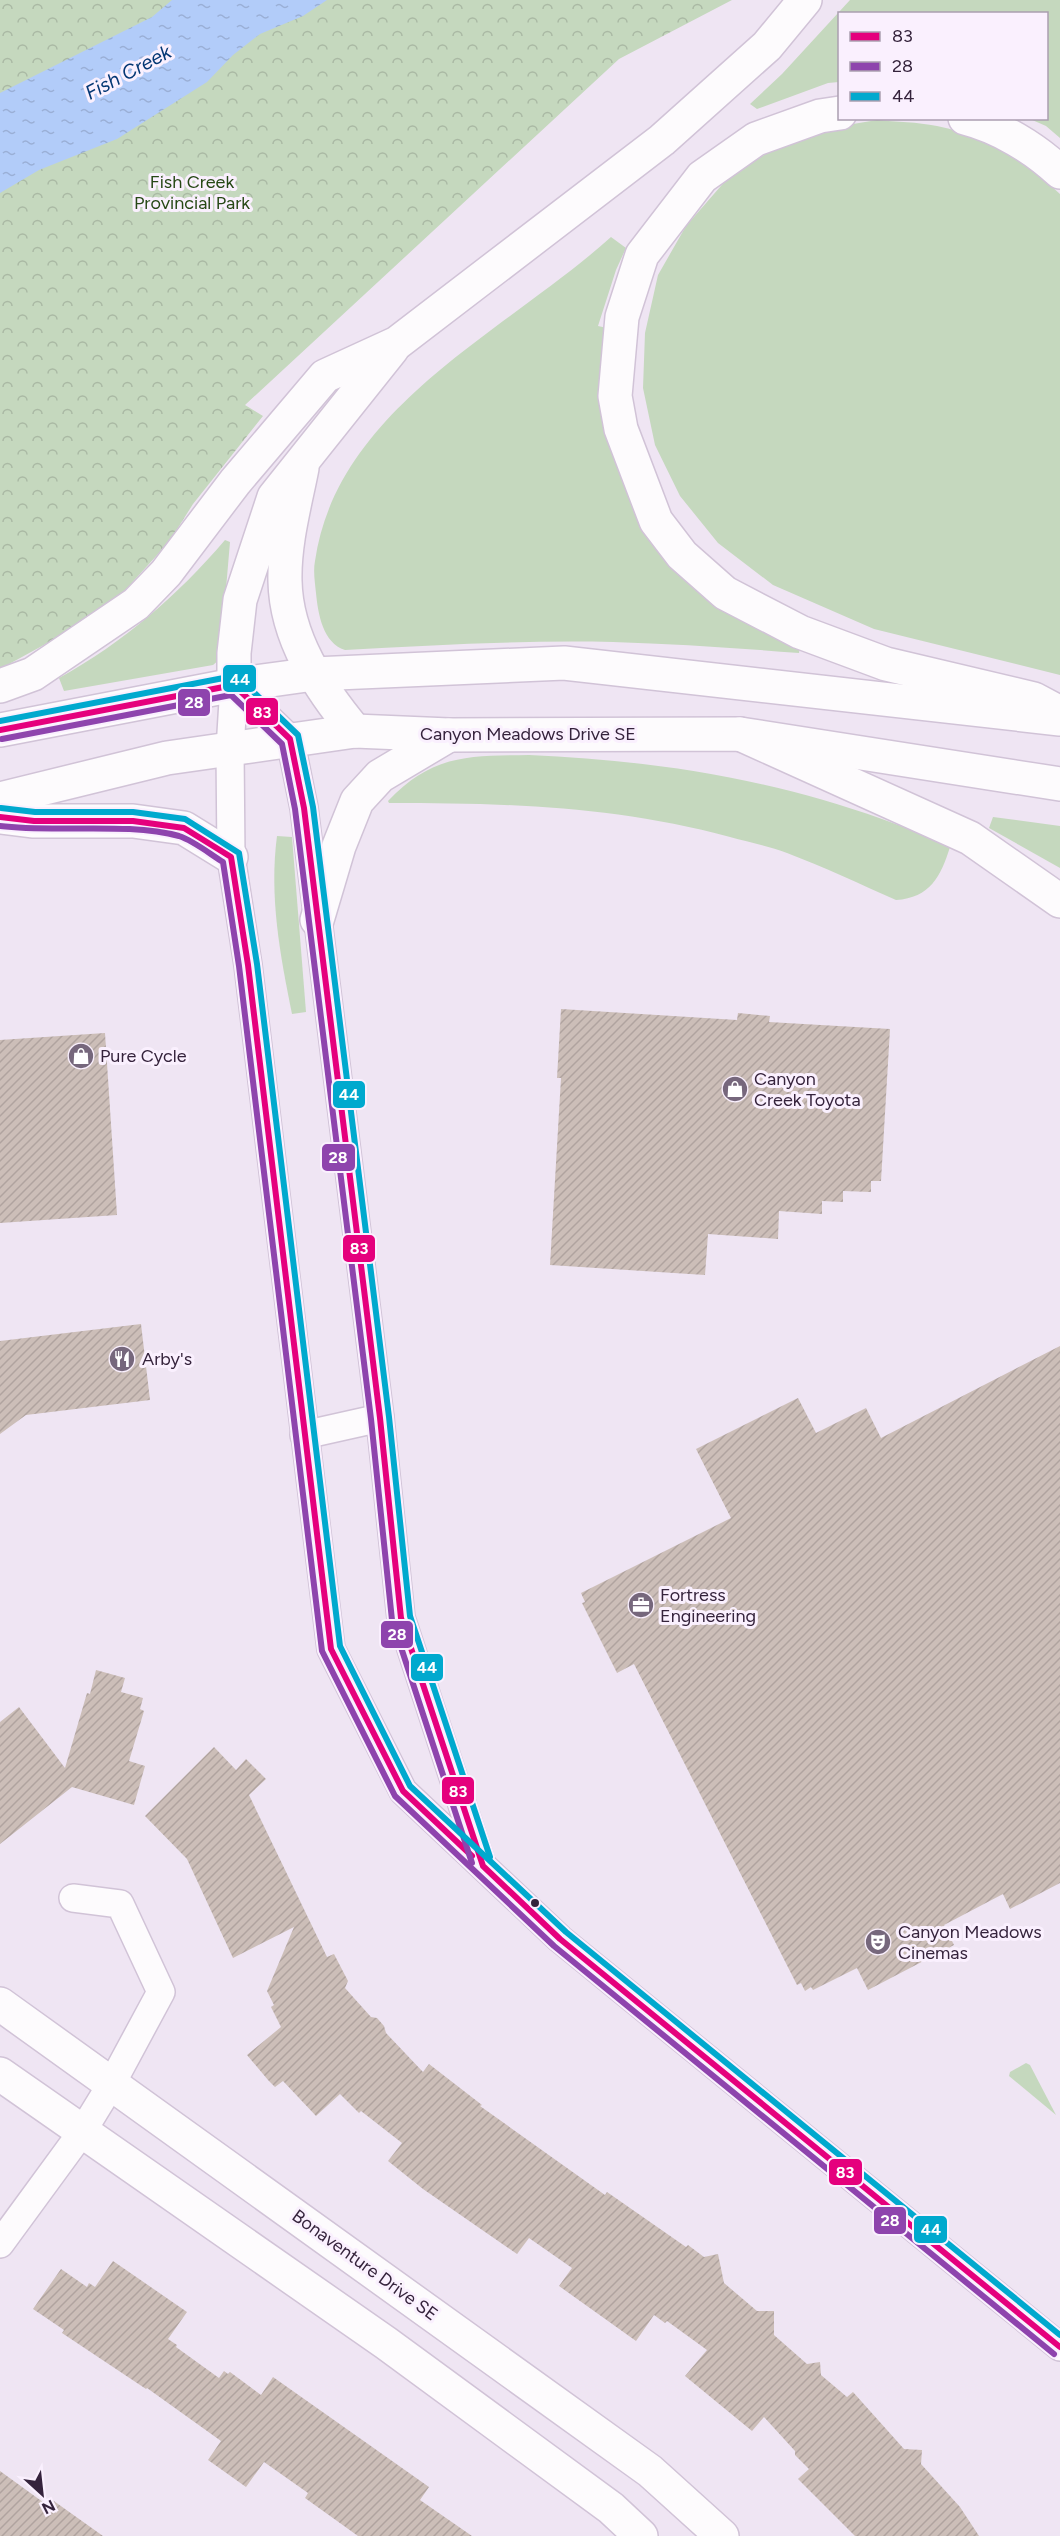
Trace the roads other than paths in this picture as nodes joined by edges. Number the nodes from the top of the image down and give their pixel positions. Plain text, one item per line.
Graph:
1 (805, 0) edge
2 (838, 113) edge
3 (972, 120) edge
4 (1060, 171) edge
5 (397, 343) junction
6 (304, 457) junction
7 (314, 674) junction
8 (234, 685) junction
9 (0, 686) edge
10 (1060, 713) edge
11 (1060, 719) edge
12 (0, 730) edge
13 (355, 731) junction
14 (740, 734) junction
15 (449, 735) junction
16 (290, 739) junction
17 (230, 749) junction
18 (1060, 784) edge
19 (0, 799) edge
20 (0, 817) edge
21 (231, 857) junction
22 (1060, 902) edge
23 (317, 920) junction
24 (381, 1418) junction
25 (304, 1435) junction
26 (483, 1866) junction
27 (73, 1898) dead end
28 (0, 2004) edge
29 (0, 2074) edge
30 (112, 2083) junction
31 (82, 2132) junction
32 (0, 2244) edge
33 (1060, 2347) edge
34 (641, 2536) edge
35 (722, 2536) edge

1 - 5 main road
2 - 10 main road
3 - 4 main road
5 - 6 main road
5 - 9 main road
6 - 7 main road
6 - 8 main road
7 - 8 main road
7 - 11 main road
7 - 13 main road
8 - 12 main road
8 - 16 street
8 - 17 street
13 - 15 main road, Canyon Meadows Drive SE
13 - 16 main road, Canyon Meadows Drive SE
14 - 15 main road, Canyon Meadows Drive SE
14 - 18 main road, Canyon Meadows Drive SE
14 - 22 main road
15 - 23 main road
16 - 17 main road, Canyon Meadows Drive SE
16 - 23 street
17 - 19 main road, Canyon Meadows Drive SE
17 - 21 street
20 - 21 main road
21 - 25 street
23 - 24 street
24 - 25 street
24 - 26 street
25 - 26 street
26 - 33 street
27 - 30 street
28 - 30 main road, Bonaventure Drive SE
29 - 31 main road
30 - 31 street
30 - 35 main road, Bonaventure Drive SE
31 - 32 street
31 - 34 main road

